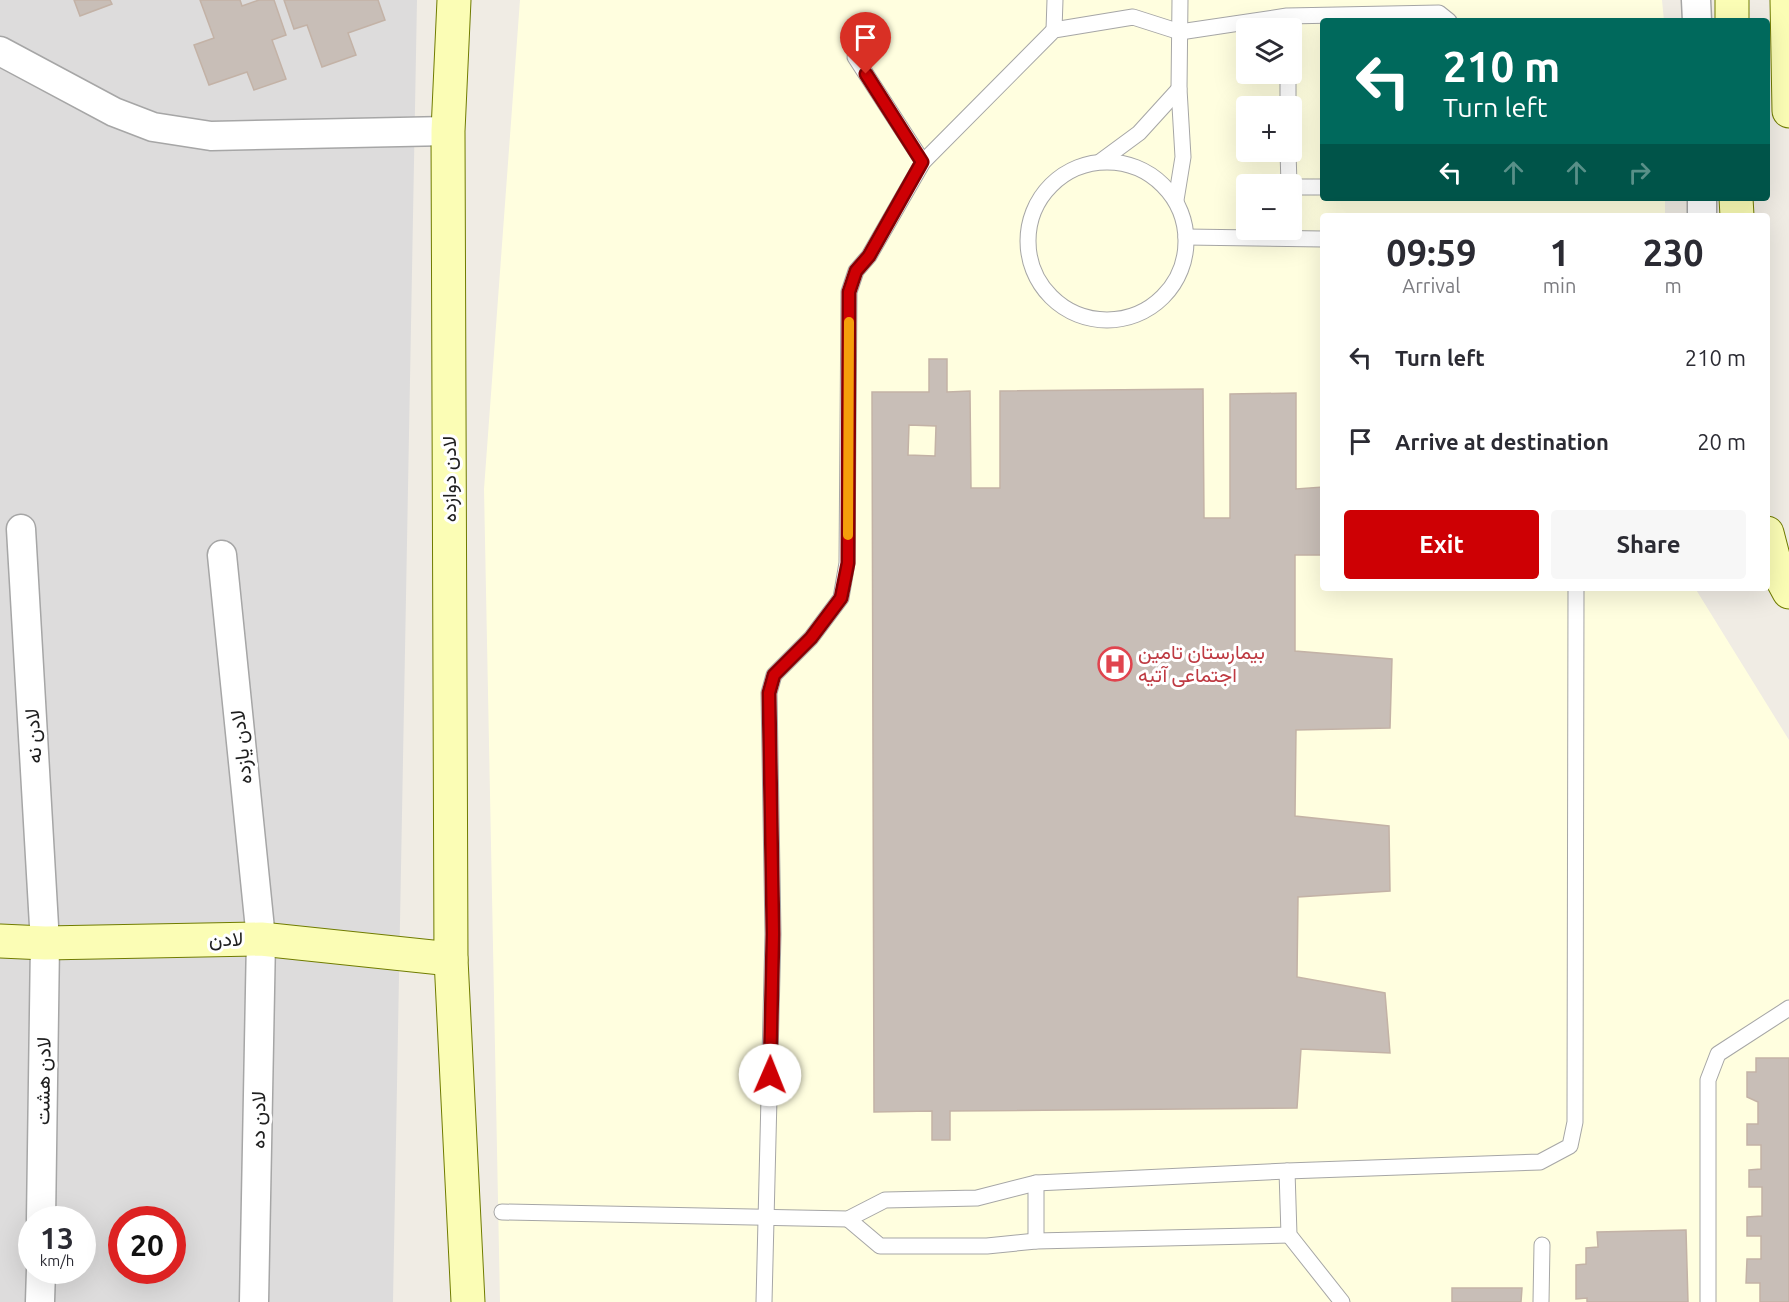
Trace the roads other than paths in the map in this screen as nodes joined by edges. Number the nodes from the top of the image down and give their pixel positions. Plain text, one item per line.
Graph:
1 (454, 0) edge
2 (1055, 0) edge
3 (1180, 0) edge
4 (1696, 0) edge
5 (1732, 0) edge
6 (1787, 0) edge
7 (1370, 18) edge
8 (1446, 18) edge
9 (1697, 18) edge
10 (1732, 18) edge
11 (1320, 20) edge
12 (1302, 21) edge
13 (1236, 27) edge
14 (1054, 30) junction
15 (1180, 32) junction
16 (0, 51) edge
17 (855, 57) dead end
18 (1179, 89) junction
19 (1789, 111) edge
20 (448, 130) junction
21 (1101, 161) junction
22 (922, 162) junction
23 (1302, 186) edge
24 (1320, 187) edge
25 (1176, 200) junction
26 (1186, 237) junction
27 (1320, 239) edge
28 (21, 530) dead end
29 (1770, 545) edge
30 (222, 555) dead end
31 (1575, 591) edge
32 (1789, 592) edge
33 (261, 939) junction
34 (0, 941) edge
35 (45, 943) junction
36 (450, 959) junction
37 (1789, 1008) edge
38 (1287, 1171) junction
39 (1036, 1183) junction
40 (41, 1206) edge
41 (502, 1212) dead end
42 (767, 1217) junction
43 (848, 1219) junction
44 (1289, 1235) junction
45 (1036, 1241) junction
46 (1542, 1245) dead end
47 (40, 1284) edge
48 (40, 1302) edge
49 (254, 1302) edge
50 (468, 1302) edge
51 (764, 1302) edge
52 (1342, 1302) edge
53 (1541, 1302) edge
54 (1708, 1302) edge

1 - 20 street, لادن دوازده
2 - 14 lane
3 - 15 lane
4 - 9 street
5 - 10 street
6 - 19 street
7 - 8 lane
11 - 12 lane
13 - 15 lane
14 - 15 lane
14 - 22 lane
15 - 18 lane
16 - 20 street
17 - 22 lane
18 - 21 lane
18 - 25 lane
20 - 36 street, لادن دوازده
21 - 25 lane
21 - 26 lane
22 - 42 lane
23 - 24 lane
25 - 26 lane
26 - 27 lane
28 - 35 street, لادن نه
29 - 32 street
30 - 33 street, لادن یازده
31 - 38 lane
33 - 35 street, لادن
33 - 36 street, لادن
33 - 49 street, لادن ده
34 - 35 street, لادن
35 - 40 street, لادن هشت
36 - 50 street, لادن دوازده
37 - 54 lane
38 - 39 lane
38 - 44 lane
39 - 43 lane
39 - 45 lane
41 - 42 lane
42 - 43 lane
42 - 51 lane
43 - 45 lane
44 - 45 lane
44 - 52 lane
46 - 53 lane
47 - 48 street

